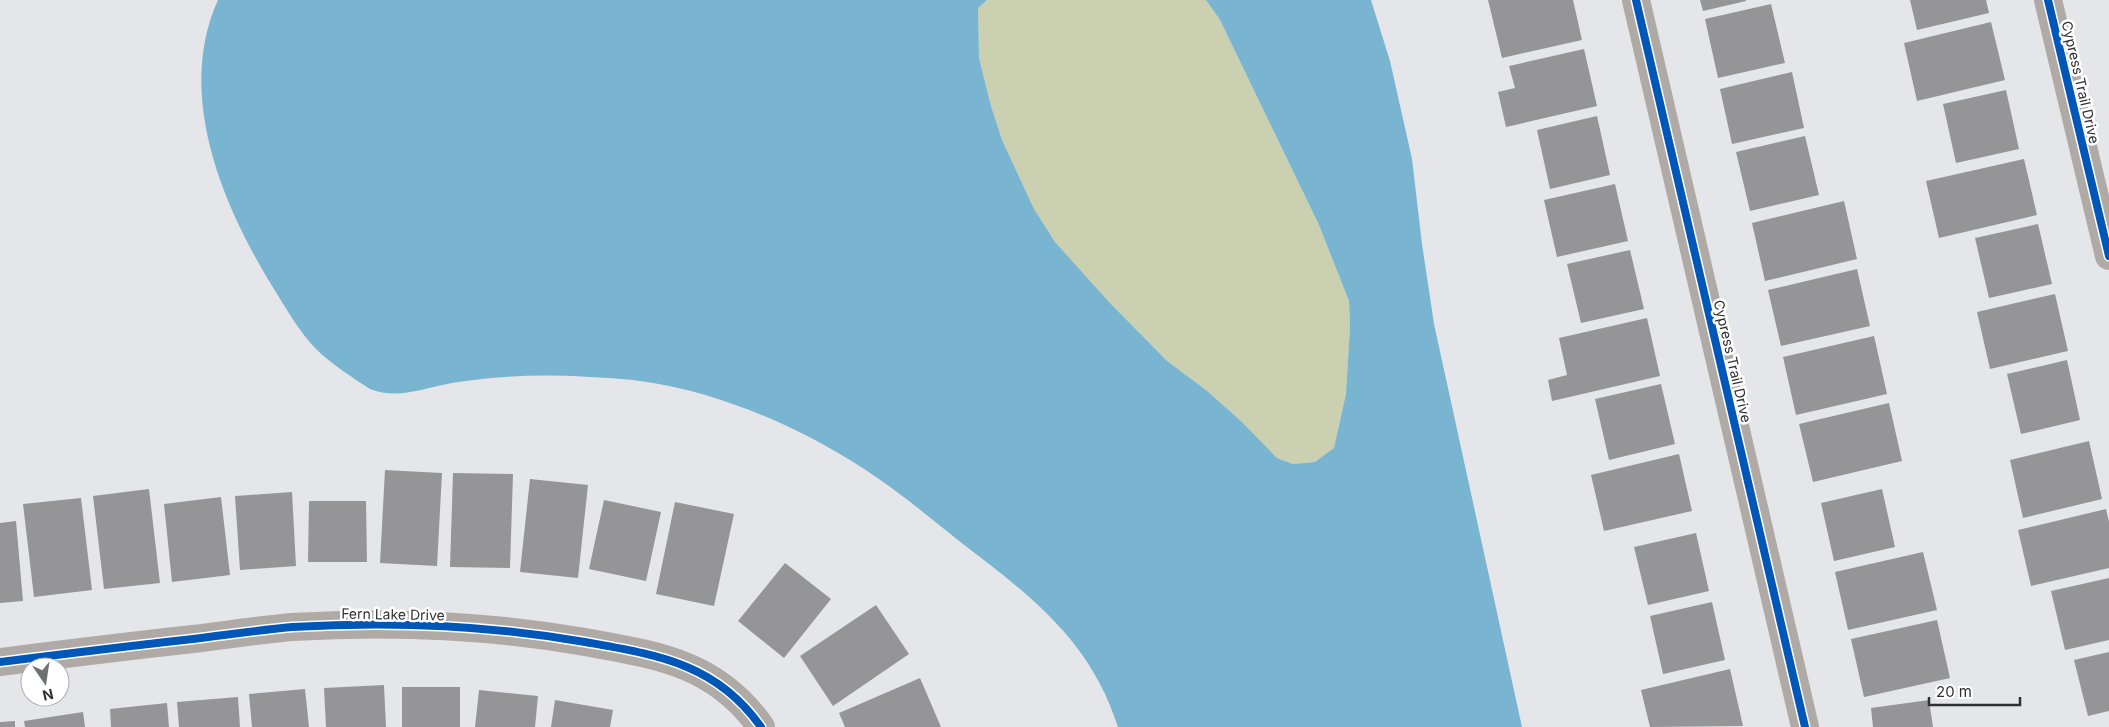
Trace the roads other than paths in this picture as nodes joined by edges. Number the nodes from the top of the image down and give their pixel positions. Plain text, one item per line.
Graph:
1 (1636, 0) edge
2 (2048, 0) edge
3 (2109, 256) edge
4 (0, 662) edge
5 (762, 727) edge
6 (1805, 727) edge

1 - 6 street, Cypress Trail Drive
2 - 3 street, Cypress Trail Drive
4 - 5 street, Fern Lake Drive

